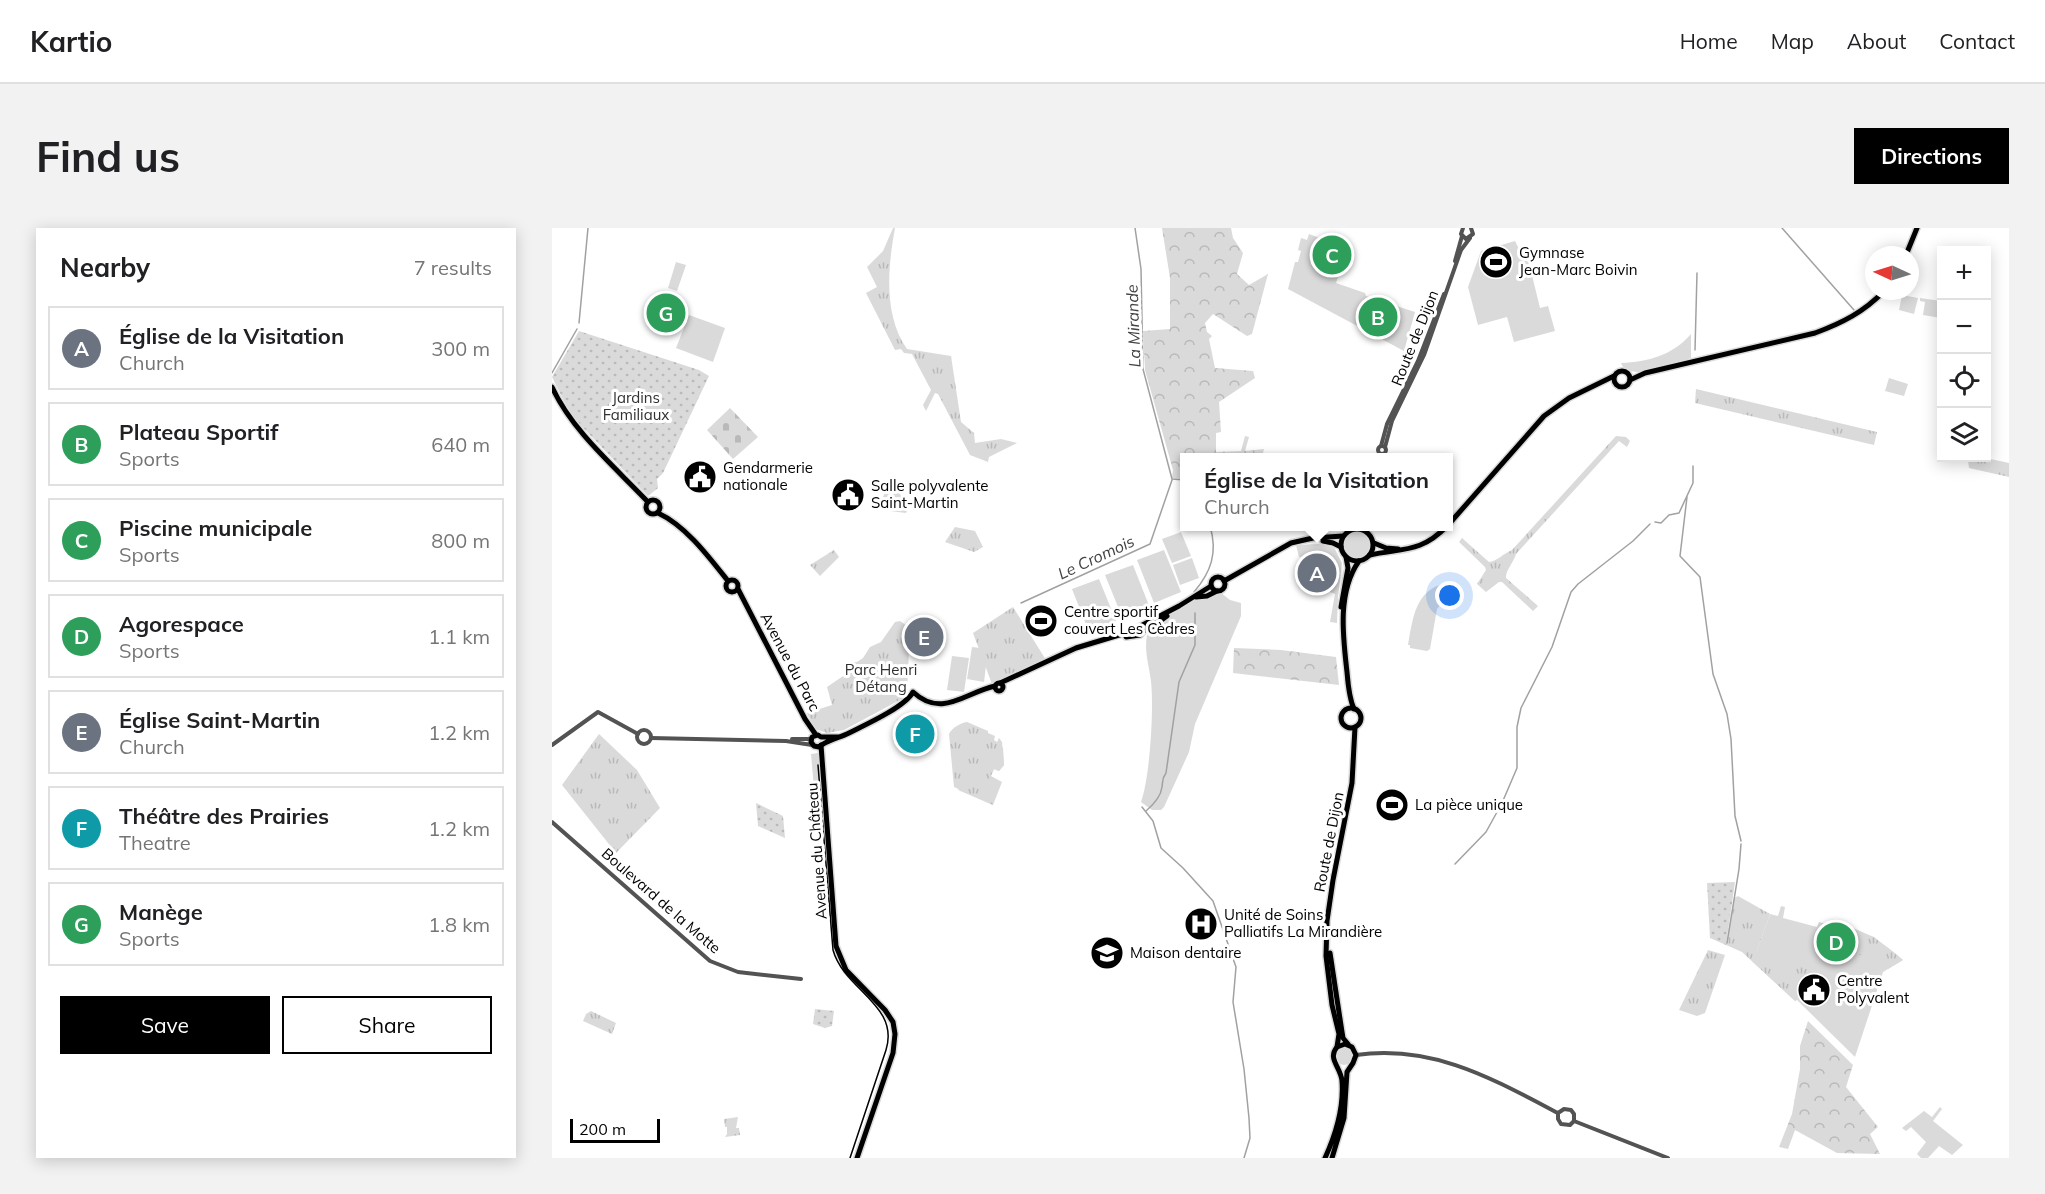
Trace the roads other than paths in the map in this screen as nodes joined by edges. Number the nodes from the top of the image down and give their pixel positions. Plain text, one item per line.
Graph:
1 (1463, 228) edge
2 (1471, 228) edge
3 (1917, 228) edge
4 (1462, 236) junction
5 (1470, 238) junction
6 (1910, 246) edge
7 (1874, 300) edge
8 (1628, 373) junction
9 (1645, 373) junction
10 (1614, 376) junction
11 (1630, 380) junction
12 (1615, 384) junction
13 (1596, 386) junction
14 (552, 387) edge
15 (1383, 446) junction
16 (1380, 453) edge
17 (648, 502) junction
18 (658, 513) junction
19 (1453, 519) edge
20 (1350, 531) edge
21 (1368, 531) edge
22 (1442, 531) edge
23 (1343, 536) junction
24 (1313, 539) junction
25 (1374, 543) junction
26 (1341, 547) junction
27 (1418, 547) junction
28 (1370, 555) junction
29 (1346, 557) junction
30 (1359, 561) junction
31 (1222, 579) junction
32 (728, 581) junction
33 (1212, 586) junction
34 (736, 590) junction
35 (1217, 591) junction
36 (1189, 600) junction
37 (1344, 650) junction
38 (1000, 685) junction
39 (1349, 689) junction
40 (912, 694) junction
41 (1354, 709) junction
42 (1346, 710) junction
43 (1355, 727) junction
44 (1348, 728) junction
45 (638, 734) junction
46 (651, 738) junction
47 (817, 741) junction
48 (552, 745) edge
49 (1354, 749) junction
50 (552, 822) edge
51 (1329, 906) junction
52 (801, 979) dead end
53 (1348, 1044) junction
54 (1337, 1047) junction
55 (1356, 1055) junction
56 (1338, 1065) junction
57 (1350, 1065) junction
58 (1558, 1113) junction
59 (1574, 1121) junction
60 (855, 1158) edge
61 (1325, 1158) edge
62 (1332, 1158) edge
63 (1668, 1158) edge

1 - 4 street, Route de Dijon
2 - 5 street
3 - 6 main road
4 - 5 street
4 - 15 street, Route de Dijon
5 - 15 street, Route de Dijon
7 - 9 main road
8 - 9 main road
8 - 10 main road
8 - 11 main road
9 - 11 main road
10 - 12 main road
10 - 13 main road
11 - 12 main road
12 - 13 main road
13 - 19 main road
14 - 17 main road
15 - 16 street, Route de Dijon
17 - 18 main road
17 - 18 main road
18 - 32 main road
20 - 23 main road
21 - 25 main road
22 - 27 main road
23 - 24 main road
23 - 26 main road
24 - 26 main road
24 - 31 main road
25 - 27 main road
25 - 28 main road
26 - 29 main road
27 - 28 main road
28 - 30 main road
29 - 30 main road
29 - 37 main road
30 - 37 main road
31 - 33 main road
31 - 35 main road
32 - 34 main road
32 - 34 main road
33 - 35 main road
33 - 36 main road
34 - 47 main road, Avenue du Parc
35 - 36 main road
36 - 38 main road
37 - 39 main road
38 - 40 main road
38 - 40 main road
39 - 41 main road
39 - 42 main road
40 - 47 main road
41 - 42 main road
41 - 43 main road
42 - 44 main road
43 - 44 main road
43 - 49 main road, Route de Dijon
44 - 49 main road, Route de Dijon
45 - 46 street
45 - 46 street
45 - 48 street
46 - 47 street
47 - 60 main road, Avenue du Château
49 - 51 main road, Route de Dijon
50 - 52 street, Boulevard de la Motte
51 - 53 main road
51 - 54 main road, Route de Dijon
53 - 54 main road
53 - 55 main road
54 - 56 main road
55 - 57 main road
55 - 58 street
56 - 57 main road
56 - 61 main road
57 - 62 main road
58 - 59 street
58 - 59 street
59 - 63 street

